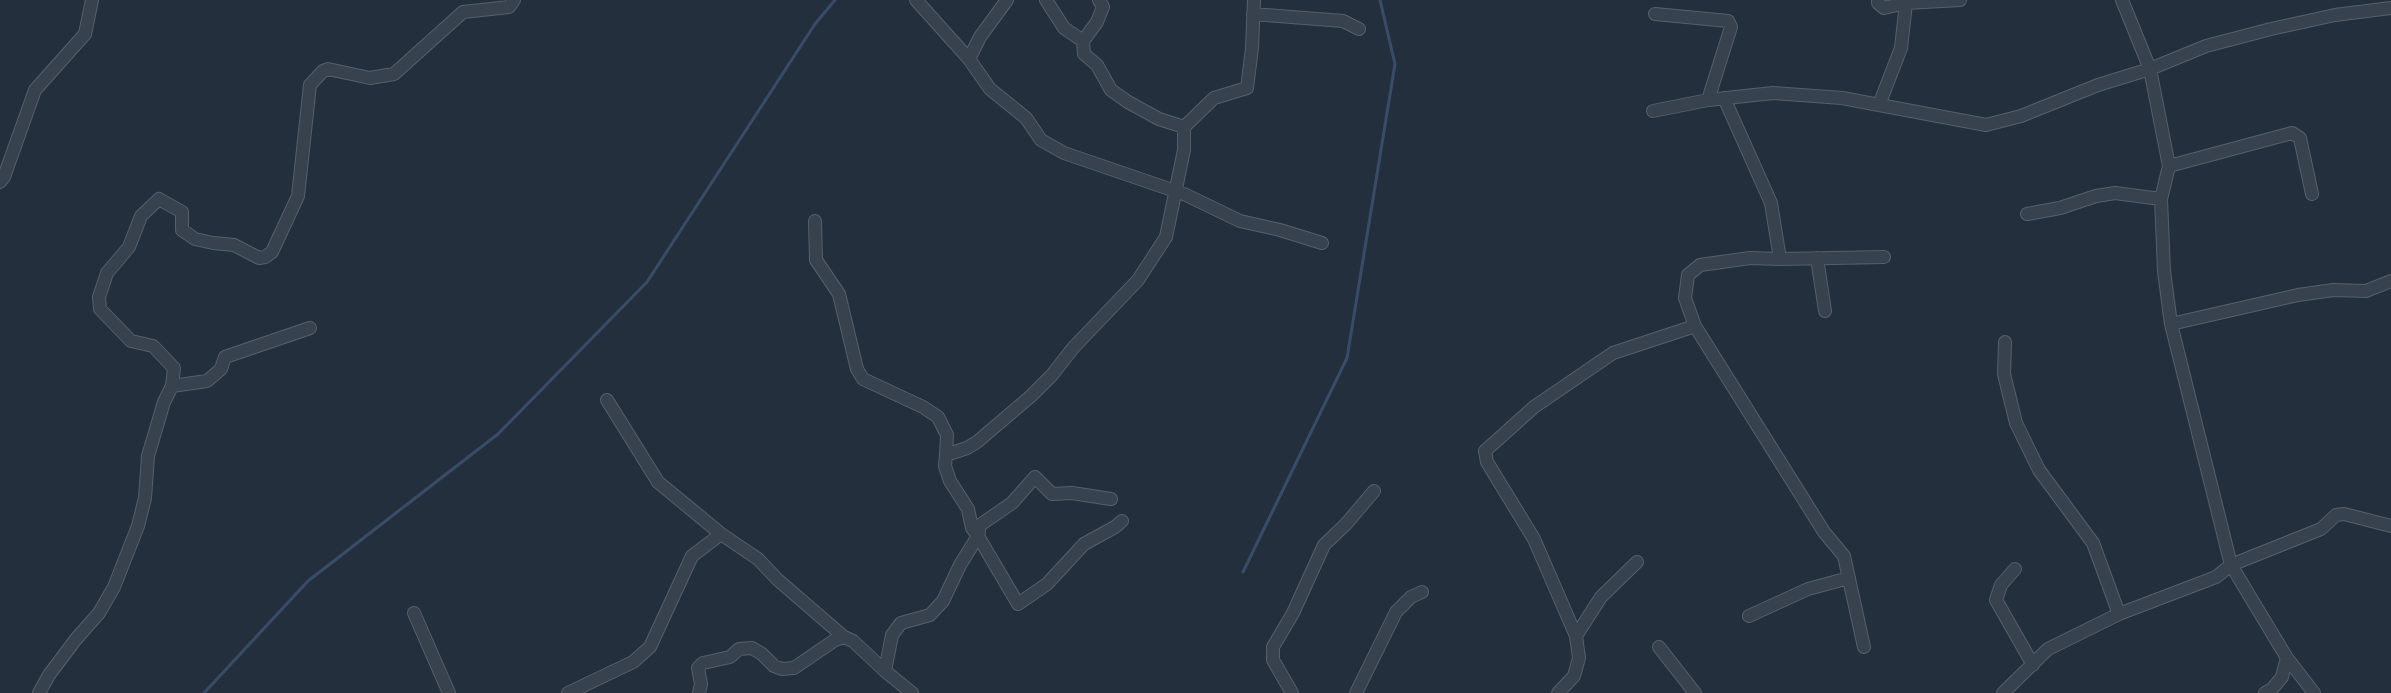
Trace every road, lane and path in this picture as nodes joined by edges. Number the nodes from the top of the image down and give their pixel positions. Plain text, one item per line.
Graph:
1 (92, 0) edge
2 (514, 0) edge
3 (916, 0) edge
4 (1007, 0) edge
5 (1046, 0) edge
6 (1099, 0) edge
7 (1254, 0) edge
8 (1878, 0) edge
9 (1960, 0) edge
10 (2122, 0) edge
11 (1906, 3) junction
12 (2391, 8) edge
13 (1254, 14) junction
14 (1655, 14) dead end
15 (1359, 29) dead end
16 (1083, 41) junction
17 (969, 59) junction
18 (2150, 69) junction
19 (1724, 98) junction
20 (1708, 100) junction
21 (1879, 105) junction
22 (1653, 111) dead end
23 (1184, 127) junction
24 (2169, 166) junction
25 (0, 182) edge
26 (1176, 192) junction
27 (2312, 194) dead end
28 (2161, 200) junction
29 (2027, 214) dead end
30 (815, 221) dead end
31 (1322, 243) dead end
32 (1884, 257) dead end
33 (1817, 258) junction
34 (1780, 259) junction
35 (2391, 281) edge
36 (1825, 311) dead end
37 (2171, 324) junction
38 (1695, 326) junction
39 (310, 328) dead end
40 (2005, 342) dead end
41 (172, 386) junction
42 (607, 400) dead end
43 (946, 455) junction
44 (1374, 491) dead end
45 (1111, 499) dead end
46 (1122, 521) dead end
47 (2391, 526) edge
48 (721, 534) junction
49 (978, 536) junction
50 (1637, 562) dead end
51 (2231, 565) junction
52 (2014, 569) dead end
53 (1849, 578) junction
54 (1422, 592) dead end
55 (414, 613) dead end
56 (2119, 614) junction
57 (1749, 616) dead end
58 (1576, 636) junction
59 (844, 637) junction
60 (1659, 647) dead end
61 (1864, 647) dead end
62 (2287, 658) junction
63 (2033, 665) junction
64 (885, 671) junction
65 (39, 693) edge
66 (449, 693) edge
67 (568, 693) edge
68 (699, 693) edge
69 (912, 693) edge
70 (1292, 693) edge
71 (1356, 693) edge
72 (1558, 693) edge
73 (1695, 693) edge
74 (2003, 693) edge
75 (2265, 693) edge
76 (2314, 693) edge

1 - 25 street
2 - 41 street
3 - 17 street
4 - 17 street
5 - 16 street
6 - 16 street
7 - 13 street
8 - 11 street
9 - 11 street
10 - 18 street
11 - 21 street
12 - 18 street
13 - 15 street
13 - 23 street
14 - 20 street
16 - 23 street
17 - 26 street
18 - 21 street
18 - 24 street
19 - 20 street
19 - 21 street
19 - 34 street
20 - 22 street
23 - 26 street
24 - 27 street
24 - 28 street
26 - 31 street
26 - 43 street
28 - 29 street
28 - 37 street
30 - 43 street
32 - 33 street
33 - 34 street
33 - 36 street
34 - 38 street
35 - 37 street
37 - 51 street
38 - 53 street
38 - 58 street
39 - 41 street
40 - 56 street
41 - 65 street
42 - 48 street
43 - 49 street
44 - 70 street
45 - 49 street
46 - 49 street
47 - 51 street
48 - 59 street
48 - 67 street
49 - 64 street
50 - 58 street
51 - 56 street
51 - 62 street
52 - 63 street
53 - 57 street
53 - 61 street
54 - 71 street
55 - 66 street
56 - 63 street
58 - 72 street
59 - 64 street
59 - 68 street
60 - 73 street
62 - 75 street
62 - 76 street
63 - 74 street
64 - 69 street

